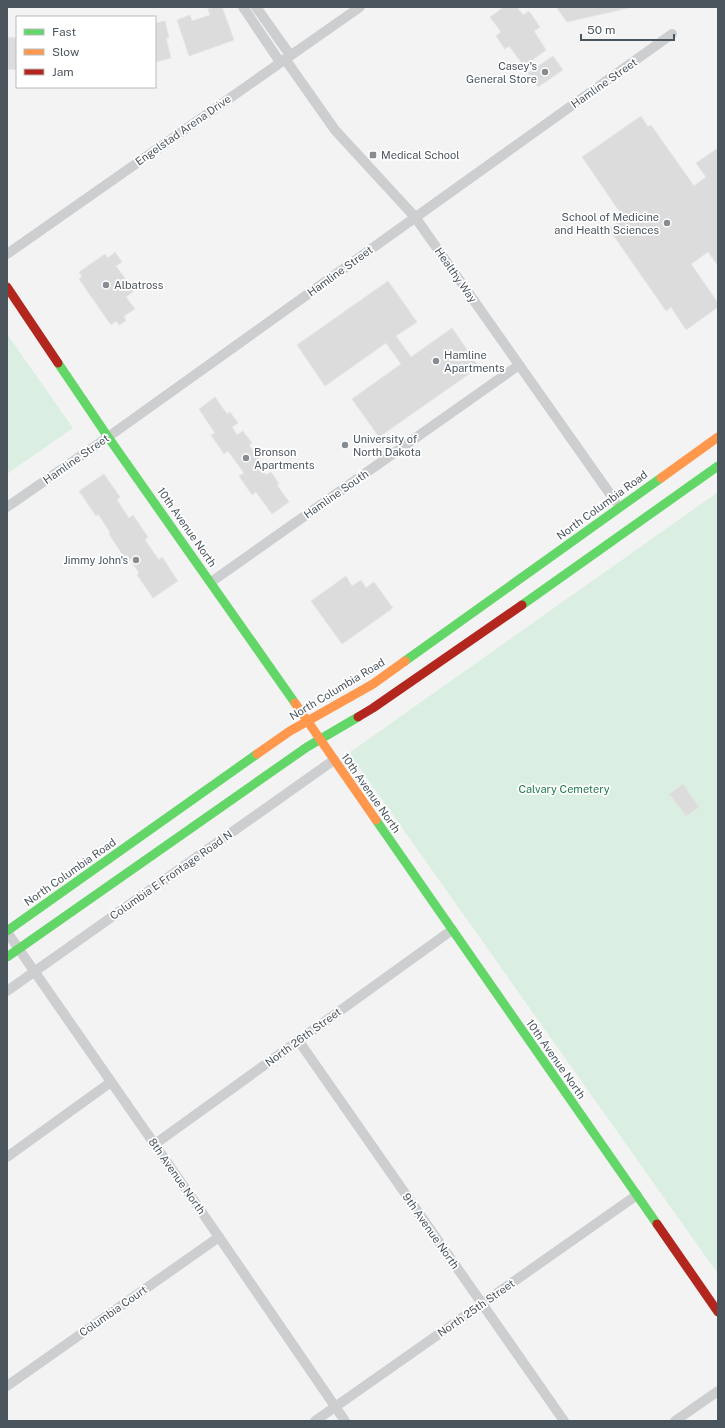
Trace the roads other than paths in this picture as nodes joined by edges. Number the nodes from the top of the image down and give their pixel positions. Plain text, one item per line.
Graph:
1 (243, 7) edge
2 (256, 7) edge
3 (360, 7) edge
4 (672, 34) dead end
5 (285, 59) junction
6 (415, 217) junction
7 (7, 254) edge
8 (7, 287) edge
9 (519, 365) junction
10 (108, 437) junction
11 (718, 437) edge
12 (718, 466) edge
13 (615, 501) dead end
14 (7, 507) edge
15 (211, 582) junction
16 (307, 721) junction
17 (319, 739) junction
18 (334, 760) junction
19 (452, 930) junction
20 (7, 932) edge
21 (18, 949) junction
22 (7, 957) edge
23 (34, 971) junction
24 (7, 991) edge
25 (298, 1040) junction
26 (111, 1082) junction
27 (155, 1144) junction
28 (7, 1156) edge
29 (637, 1195) junction
30 (219, 1237) junction
31 (482, 1304) junction
32 (718, 1312) edge
33 (7, 1386) edge
34 (718, 1391) edge
35 (335, 1407) junction
36 (315, 1421) edge
37 (345, 1421) edge
38 (564, 1421) edge
39 (676, 1421) edge

1 - 5 street
2 - 5 street
3 - 5 street, Engelstad Arena Drive
4 - 6 street, Hamline Street
5 - 6 street, Healthy Way
5 - 7 street, Engelstad Arena Drive
6 - 9 street, Healthy Way
6 - 10 street, Hamline Street
8 - 10 main road, 10th Avenue North
9 - 13 street, Healthy Way
9 - 15 street, Hamline South
10 - 14 street, Hamline Street
10 - 15 main road, 10th Avenue North
11 - 16 main road, North Columbia Road
12 - 17 main road
15 - 16 main road, 10th Avenue North
16 - 17 main road, 10th Avenue North
16 - 20 main road, North Columbia Road
17 - 18 main road, 10th Avenue North
17 - 21 main road
18 - 19 main road, 10th Avenue North
18 - 23 street, Columbia E Frontage Road N
19 - 25 street, North 26th Street
19 - 29 main road, 10th Avenue North
20 - 21 street, 8th Avenue North
21 - 22 main road
21 - 23 street, 8th Avenue North
23 - 24 street, Columbia E Frontage Road N
23 - 26 street, 8th Avenue North
25 - 27 street, North 26th Street
25 - 31 street, 9th Avenue North
26 - 27 street, 8th Avenue North
26 - 28 street
27 - 30 street, 8th Avenue North
29 - 31 street, North 25th Street
29 - 32 main road, 10th Avenue North
30 - 33 street, Columbia Court
30 - 35 street, 8th Avenue North
31 - 35 street, North 25th Street
31 - 38 street, 9th Avenue North
34 - 39 street
35 - 36 street, North 25th Street
35 - 37 street, 8th Avenue North

